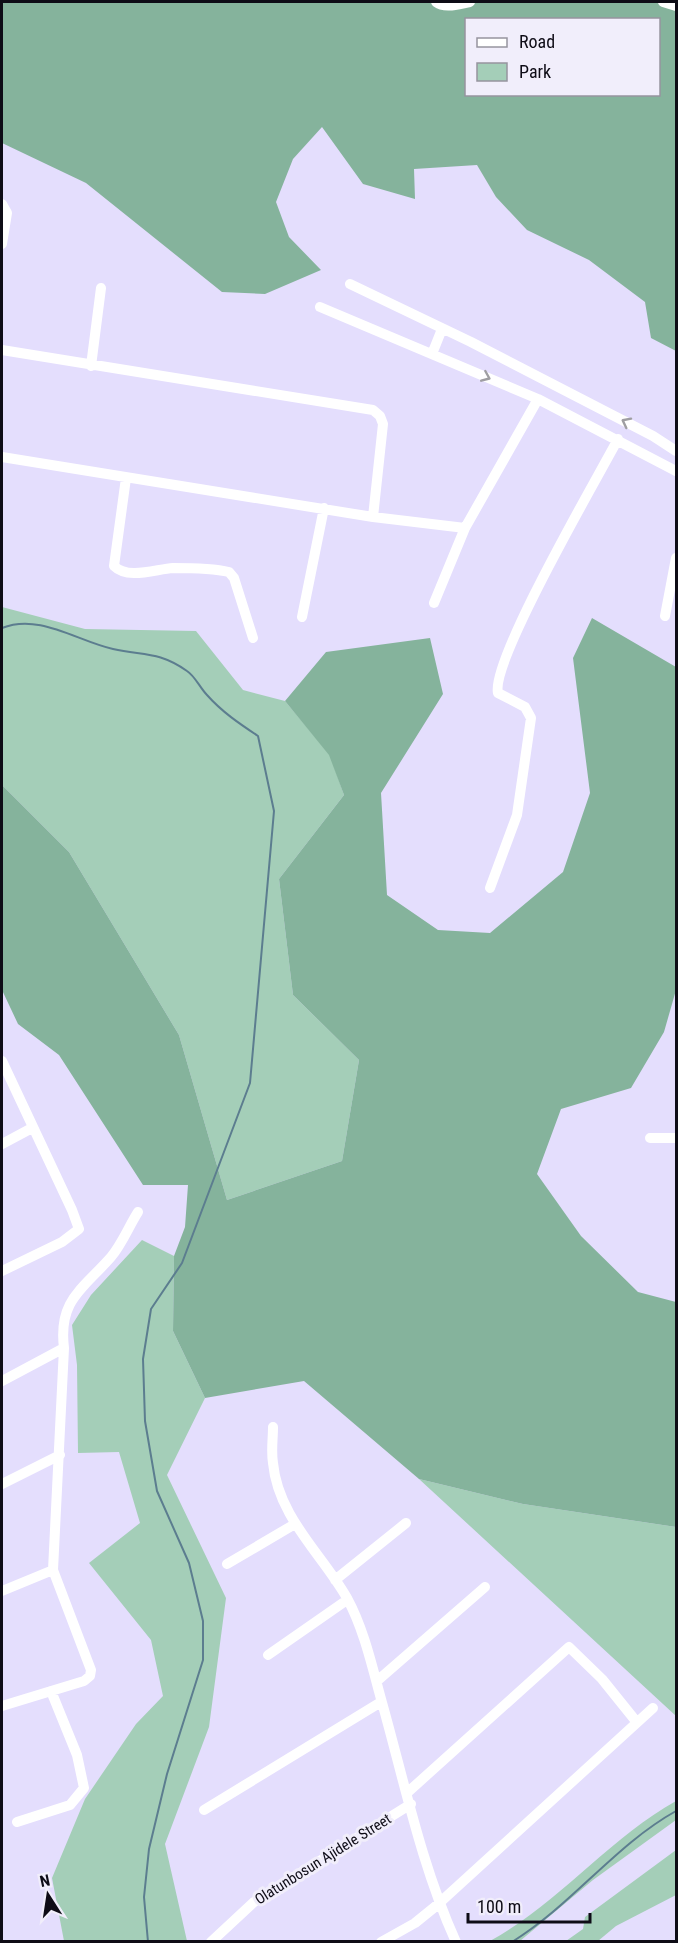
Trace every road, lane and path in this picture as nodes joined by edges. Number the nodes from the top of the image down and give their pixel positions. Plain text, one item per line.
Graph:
1 (436, 2) edge
2 (470, 2) edge
3 (663, 2) edge
4 (676, 6) edge
5 (2, 204) edge
6 (2, 244) edge
7 (350, 284) dead end
8 (101, 288) dead end
9 (320, 307) dead end
10 (442, 329) junction
11 (2, 350) edge
12 (432, 354) junction
13 (91, 366) junction
14 (538, 399) junction
15 (618, 439) junction
16 (676, 451) edge
17 (2, 457) edge
18 (676, 471) edge
19 (126, 478) junction
20 (324, 508) junction
21 (373, 517) junction
22 (465, 528) junction
23 (676, 558) edge
24 (434, 603) dead end
25 (665, 616) dead end
26 (302, 617) dead end
27 (253, 638) dead end
28 (490, 888) dead end
29 (2, 1061) edge
30 (32, 1128) junction
31 (650, 1138) dead end
32 (676, 1138) edge
33 (2, 1144) edge
34 (138, 1212) dead end
35 (2, 1271) edge
36 (63, 1348) junction
37 (2, 1380) edge
38 (273, 1427) dead end
39 (60, 1455) junction
40 (2, 1484) edge
41 (406, 1523) dead end
42 (294, 1524) junction
43 (227, 1564) dead end
44 (53, 1570) junction
45 (335, 1580) junction
46 (485, 1587) dead end
47 (2, 1592) edge
48 (348, 1600) junction
49 (268, 1655) dead end
50 (377, 1681) junction
51 (51, 1691) junction
52 (381, 1702) junction
53 (2, 1706) edge
54 (653, 1708) dead end
55 (635, 1720) dead end
56 (408, 1792) junction
57 (411, 1804) junction
58 (204, 1810) dead end
59 (17, 1822) dead end
60 (439, 1903) junction
61 (211, 1941) edge
62 (381, 1941) edge
63 (456, 1941) edge

1 - 2 street
3 - 4 street
5 - 6 street
7 - 10 street
8 - 13 street
9 - 12 street
10 - 12 street
16 -> 10 street
11 - 13 street
12 -> 14 street
13 - 21 street
14 - 15 street
14 - 22 street
15 - 18 street
15 - 28 street
17 - 19 street
19 - 20 street
19 - 27 street
20 - 21 street
20 - 26 street
21 - 22 street
22 - 24 street
23 - 25 street
29 - 30 street
30 - 33 street
30 - 35 street
31 - 32 street
34 - 36 street
36 - 37 street
36 - 39 street
38 - 42 street
39 - 40 street
39 - 44 street
41 - 45 street
42 - 43 street
42 - 45 street
44 - 47 street
44 - 51 street
45 - 48 street
46 - 50 street
48 - 49 street
48 - 50 street
50 - 52 street
51 - 53 street
51 - 59 street
52 - 56 street
52 - 58 street
54 - 60 street
55 - 56 street
56 - 57 street
57 - 60 street
57 - 61 street, Olatunbosun Ajidele Street
60 - 62 street
60 - 63 street

